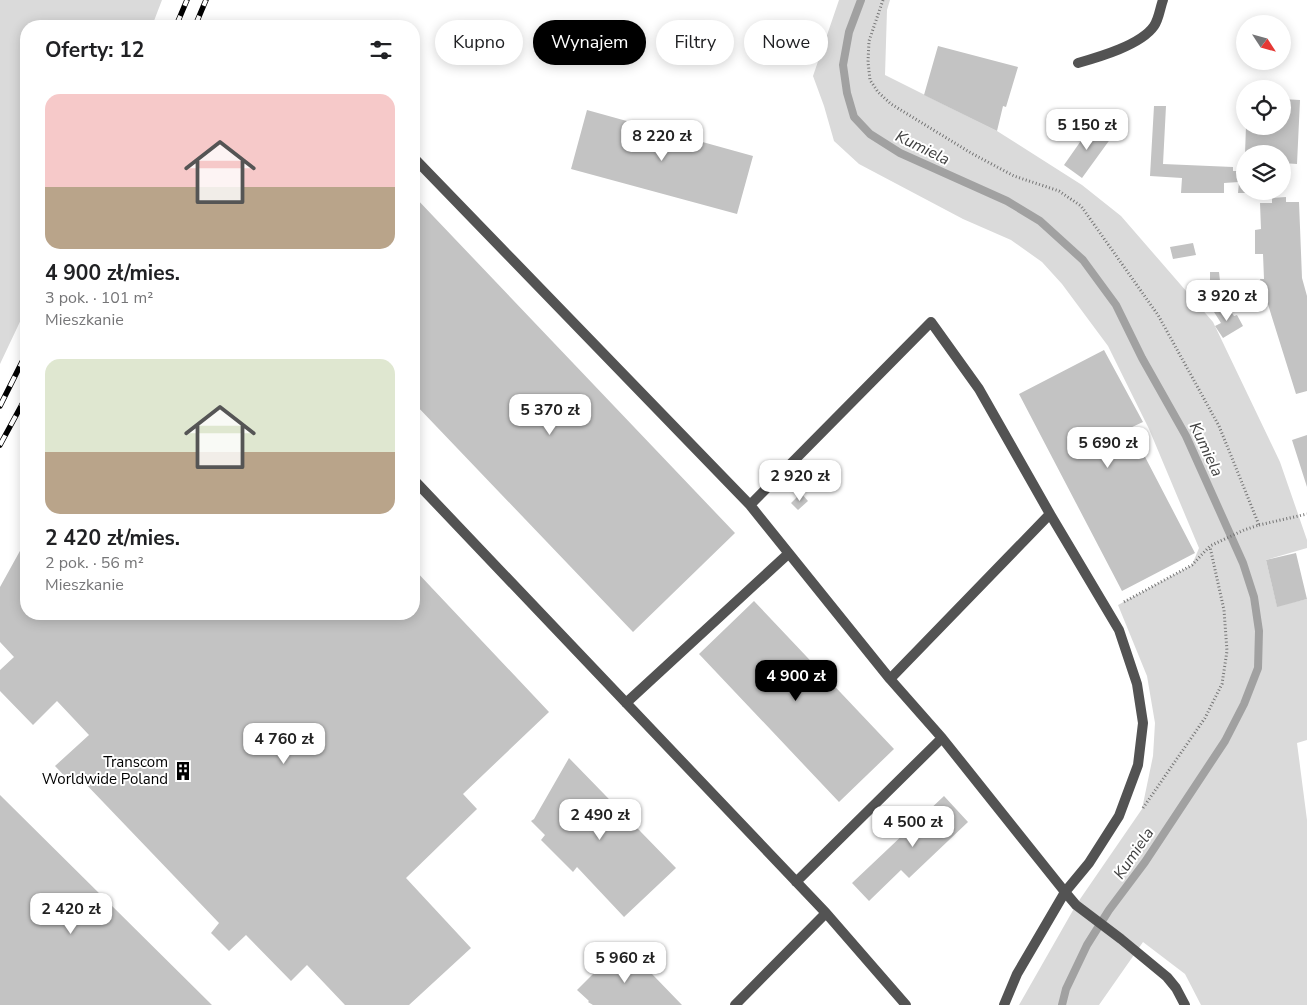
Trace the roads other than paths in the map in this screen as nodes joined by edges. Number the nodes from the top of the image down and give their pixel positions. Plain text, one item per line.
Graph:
1 (1163, 0) edge
2 (1078, 63) dead end
3 (420, 164) edge
4 (420, 486) edge
5 (750, 505) junction
6 (1050, 514) junction
7 (788, 554) junction
8 (890, 679) junction
9 (626, 703) junction
10 (942, 738) junction
11 (796, 882) junction
12 (1065, 892) junction
13 (826, 913) junction
14 (735, 1005) edge
15 (906, 1005) edge
16 (1004, 1005) edge
17 (1185, 1005) edge

1 - 2 lane
3 - 5 lane
4 - 9 lane
5 - 6 lane
5 - 7 lane
6 - 8 lane
6 - 12 lane
7 - 8 lane
7 - 9 lane
8 - 10 lane
9 - 11 lane
10 - 11 lane
10 - 12 lane
11 - 13 lane
12 - 16 lane
12 - 17 lane
13 - 14 lane
13 - 15 lane

